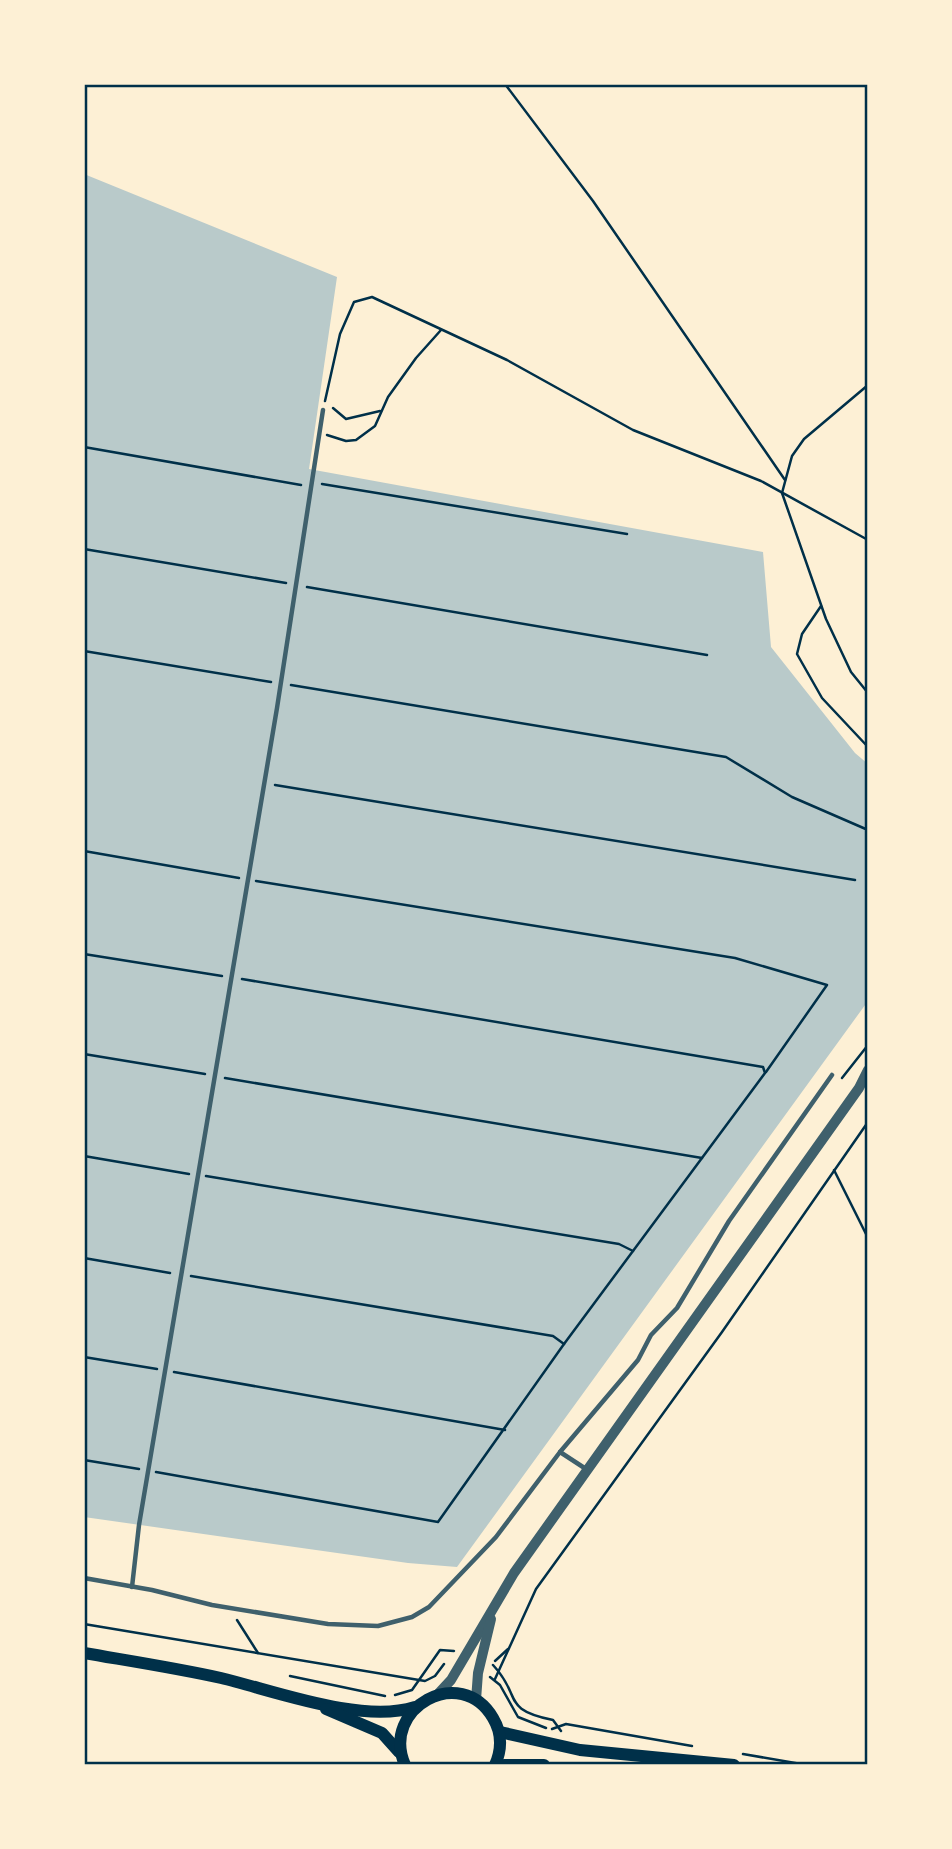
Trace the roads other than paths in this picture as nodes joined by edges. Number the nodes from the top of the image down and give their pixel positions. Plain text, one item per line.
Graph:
1 (323, 410) road end
2 (868, 1070) edge
3 (832, 1075) dead end
4 (868, 1079) edge
5 (859, 1088) junction
6 (560, 1452) junction
7 (589, 1471) junction
8 (84, 1578) edge
9 (132, 1587) junction
10 (494, 1610) junction
11 (84, 1653) edge
12 (438, 1694) junction
13 (476, 1700) junction
14 (310, 1702) junction
15 (415, 1707) junction
16 (500, 1732) junction
17 (736, 1759) edge
18 (403, 1760) edge
19 (495, 1765) edge
20 (504, 1765) edge
21 (544, 1765) edge

1 - 9 lane
2 - 5 street
3 - 6 lane
4 - 5 street
5 - 7 street
6 - 7 lane
6 - 9 lane
7 - 10 street
8 - 9 lane
10 - 12 street
10 - 13 street
11 - 14 main road
12 - 13 main road
12 - 15 main road
13 - 16 main road
14 - 15 main road
14 - 18 main road
15 - 18 main road
16 - 17 main road
16 - 19 main road
20 - 21 main road

